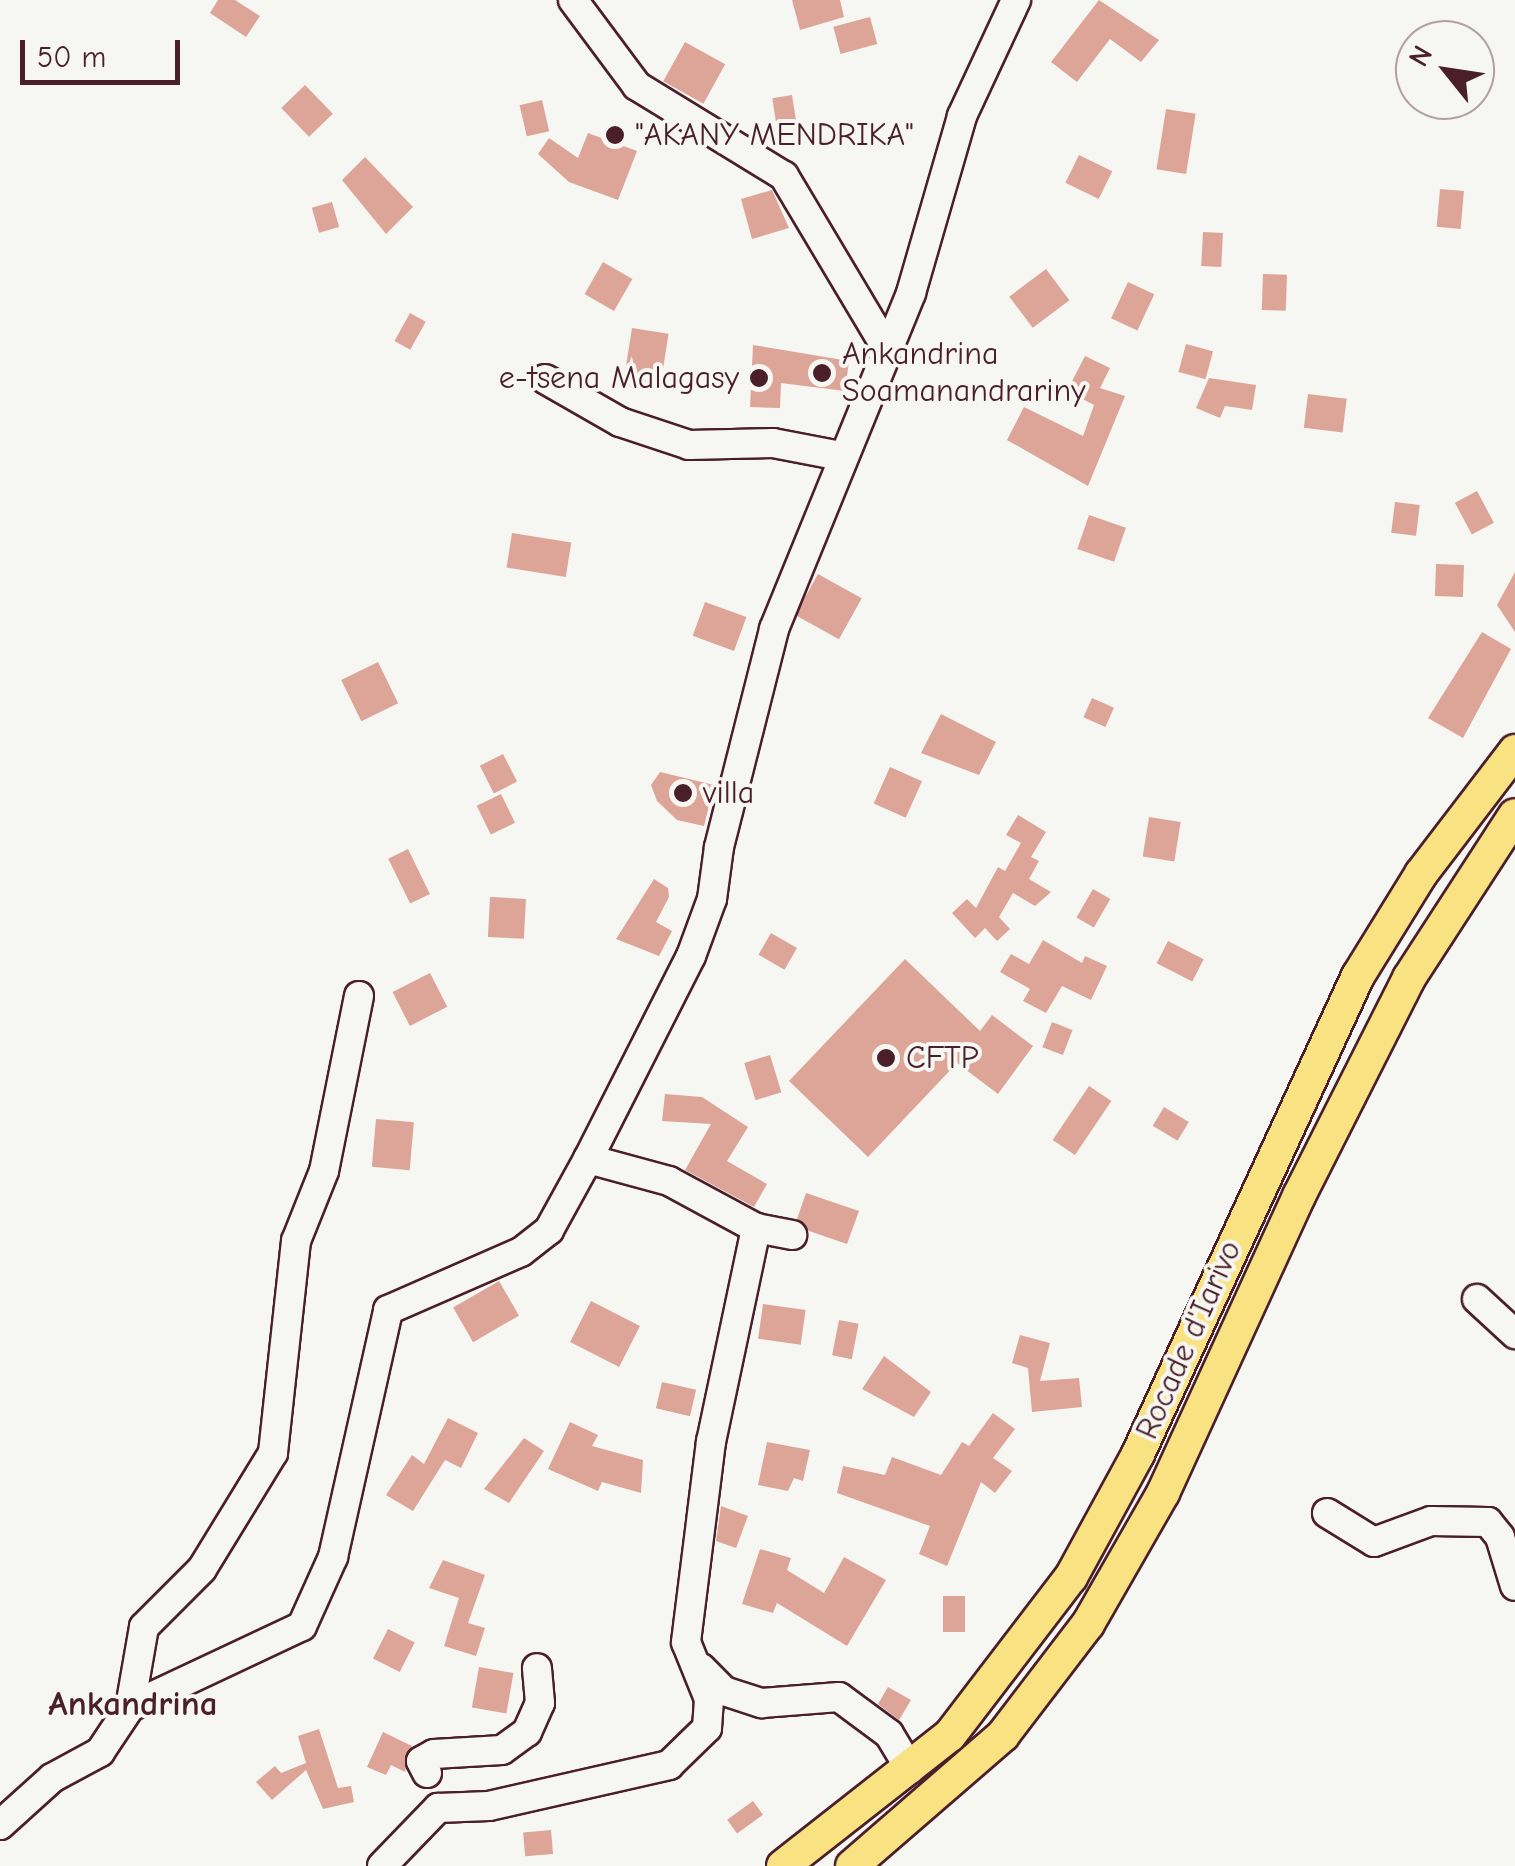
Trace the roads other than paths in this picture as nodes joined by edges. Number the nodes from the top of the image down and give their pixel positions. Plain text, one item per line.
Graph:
1 (573, 0) edge
2 (1016, 0) edge
3 (886, 347) junction
4 (545, 378) dead end
5 (841, 456) junction
6 (1515, 751) edge
7 (1515, 815) edge
8 (359, 996) dead end
9 (588, 1158) junction
10 (756, 1228) junction
11 (792, 1234) dead end
12 (1477, 1300) dead end
13 (1515, 1334) edge
14 (1327, 1513) dead end
15 (1515, 1586) edge
16 (693, 1660) junction
17 (536, 1668) dead end
18 (130, 1707) junction
19 (910, 1769) junction
20 (427, 1773) dead end
21 (0, 1825) edge
22 (382, 1866) edge
23 (783, 1866) edge
24 (852, 1866) edge

1 - 3 street
2 - 3 street
3 - 5 street
4 - 5 street
5 - 9 street
6 - 19 main road, Rocade d'Iarivo
7 - 24 main road, Rocade d'Iarivo
8 - 18 street
9 - 10 street
9 - 18 street
10 - 11 street
10 - 16 street
12 - 13 street
14 - 15 street
16 - 19 street
16 - 22 street
17 - 20 street
18 - 21 street
19 - 23 main road, Rocade d'Iarivo

